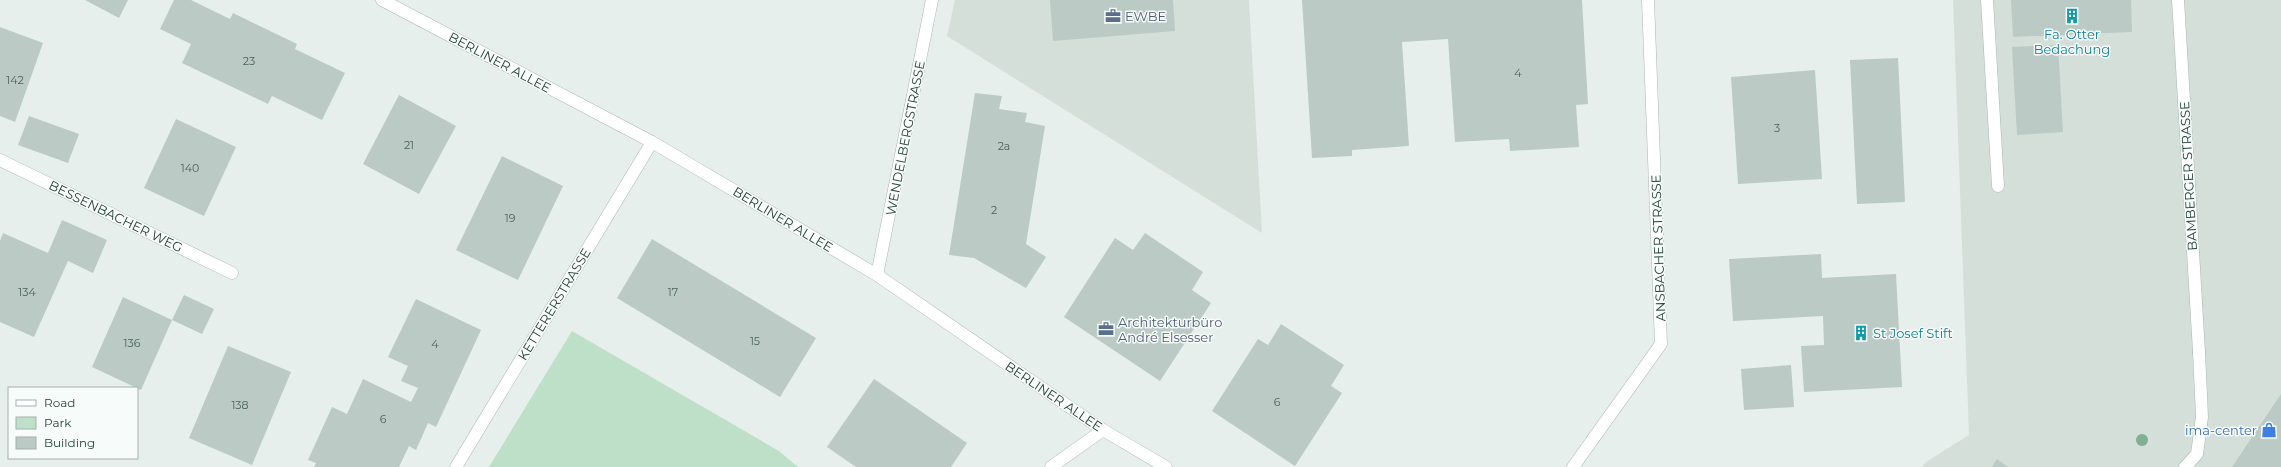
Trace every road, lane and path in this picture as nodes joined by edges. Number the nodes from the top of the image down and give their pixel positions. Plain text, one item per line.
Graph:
1 (382, 0) edge
2 (932, 0) edge
3 (1648, 0) edge
4 (1987, 0) edge
5 (2178, 0) edge
6 (652, 142) junction
7 (0, 160) edge
8 (1998, 186) dead end
9 (232, 272) dead end
10 (877, 275) junction
11 (1104, 430) junction
12 (456, 467) edge
13 (1051, 467) edge
14 (1166, 467) edge
15 (1573, 467) edge
16 (2185, 467) edge

1 - 6 street, BERLINER ALLEE
2 - 10 street, WENDELBERGSTRASSE
3 - 15 street, ANSBACHER STRASSE
4 - 8 street
5 - 16 street, BAMBERGER STRASSE
6 - 10 street, BERLINER ALLEE
6 - 12 street, KETTERERSTRASSE
7 - 9 street, BESSENBACHER WEG
10 - 11 street, BERLINER ALLEE
11 - 13 street
11 - 14 street, BERLINER ALLEE

